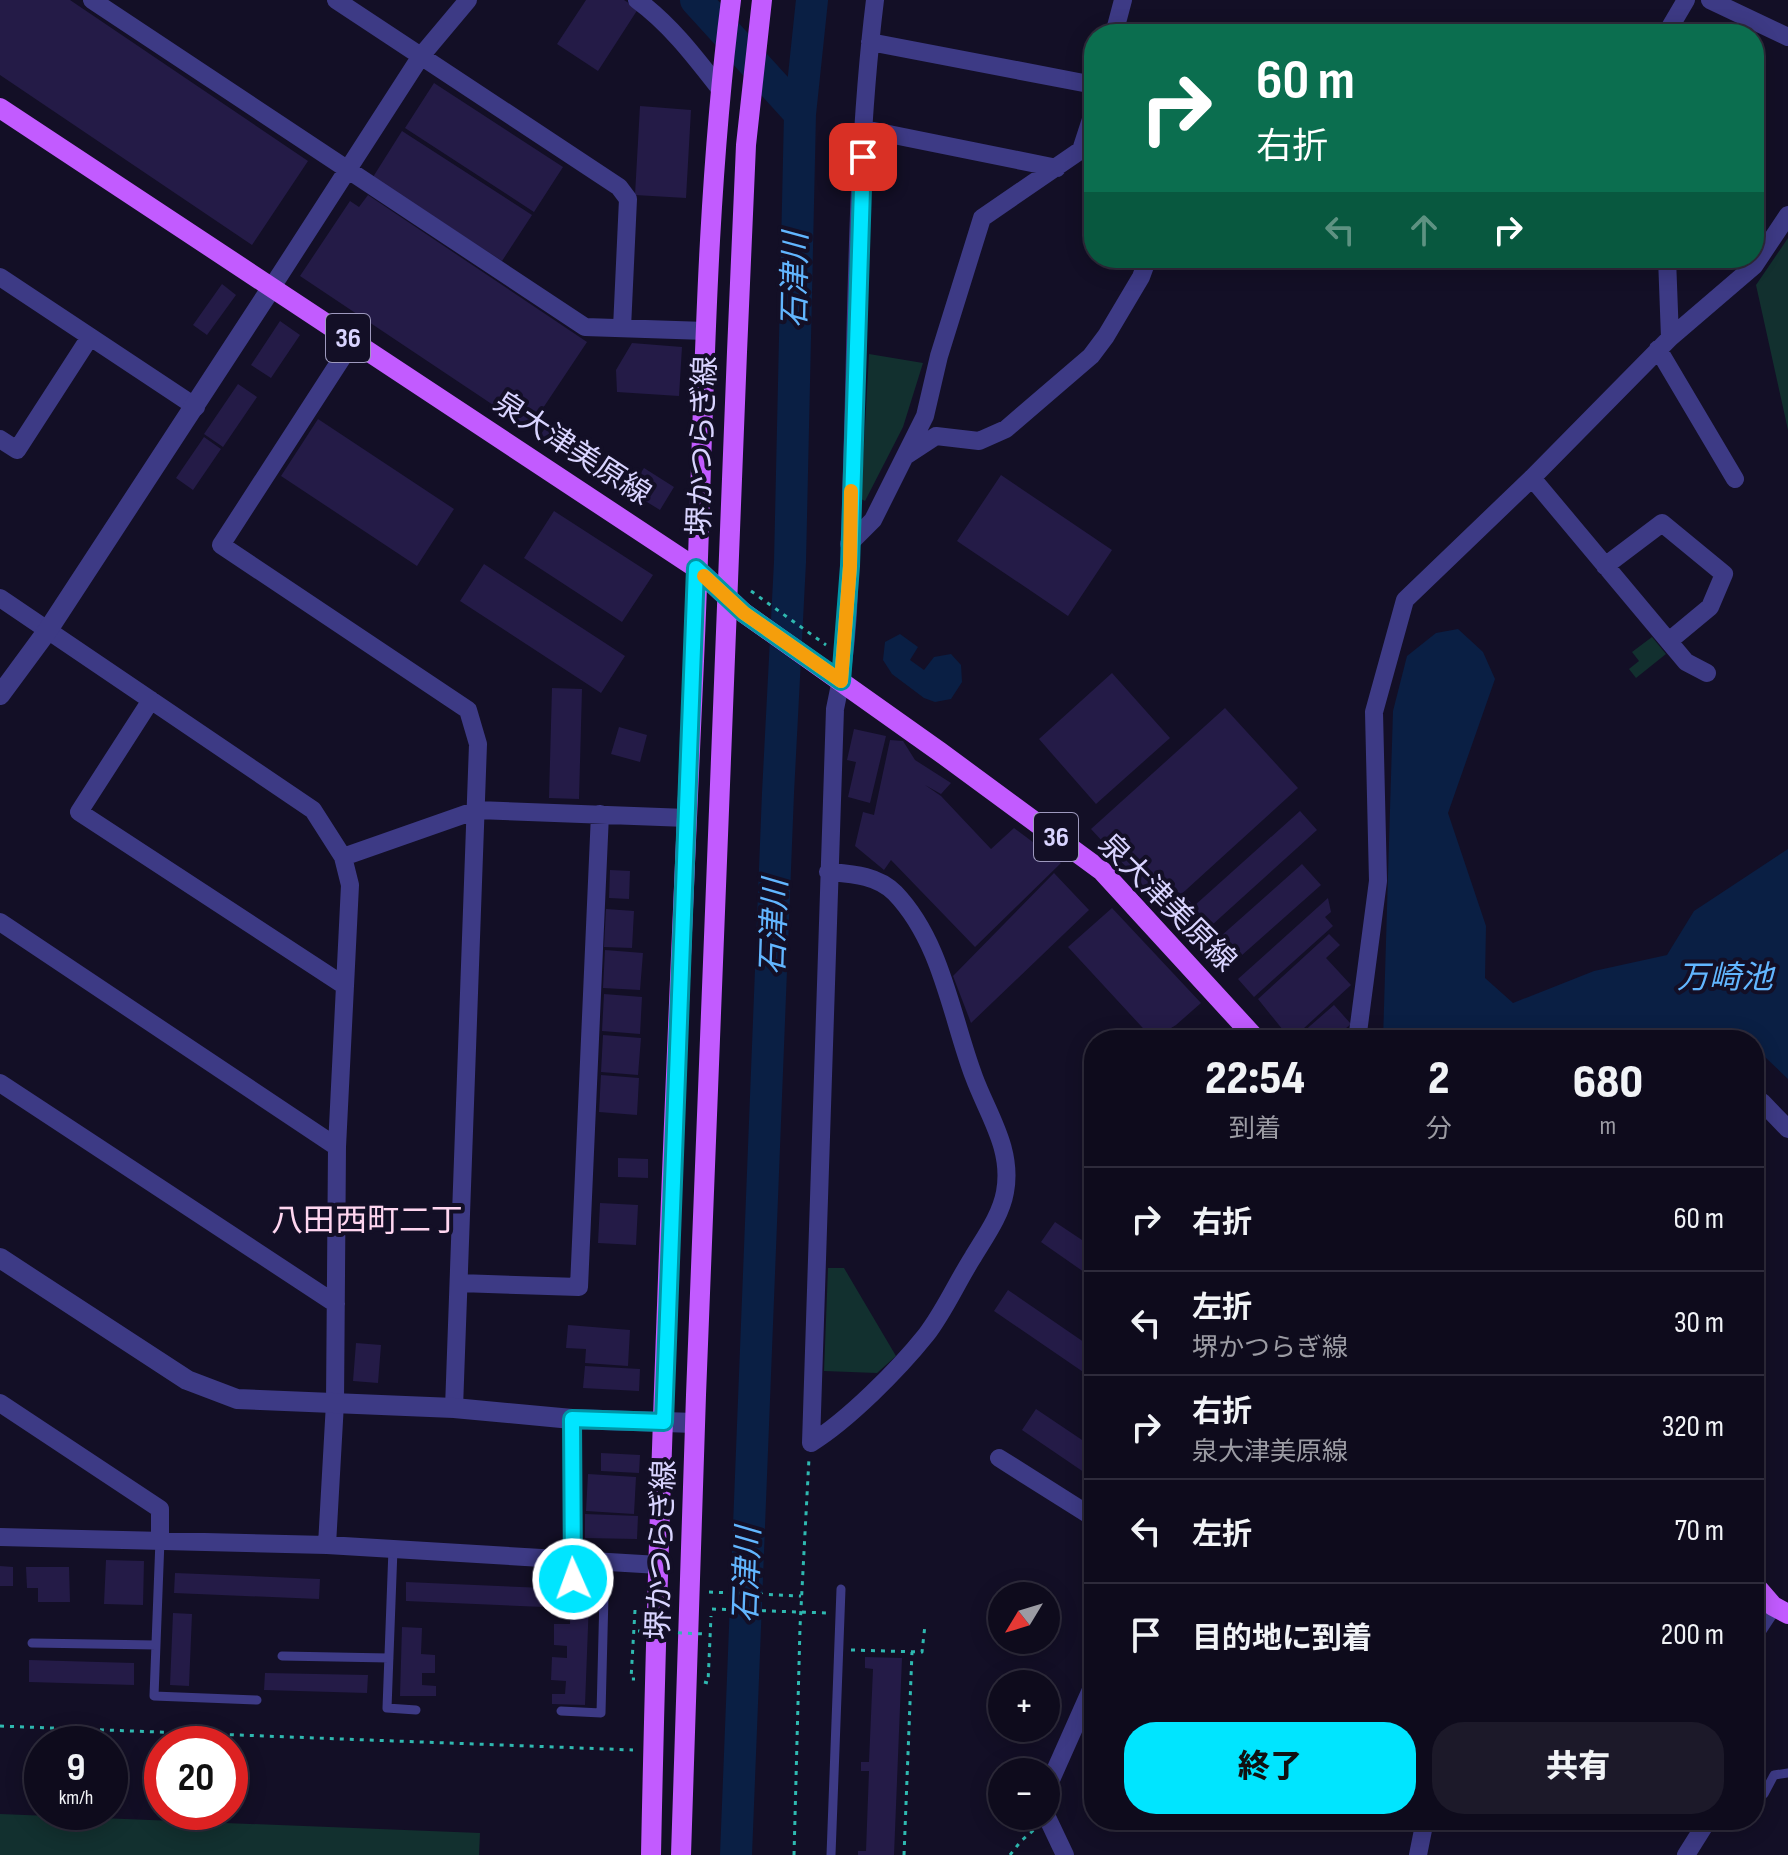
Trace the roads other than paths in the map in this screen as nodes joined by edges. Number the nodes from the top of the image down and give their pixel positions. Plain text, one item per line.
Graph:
1 (92, 0) edge
2 (336, 0) edge
3 (468, 0) edge
4 (637, 0) edge
5 (731, 0) edge
6 (762, 0) edge
7 (875, 0) edge
8 (1686, 0) edge
9 (1710, 0) edge
10 (1117, 1) edge
11 (1115, 24) edge
12 (1672, 24) edge
13 (1761, 24) edge
14 (1764, 26) edge
15 (1788, 37) edge
16 (870, 42) junction
17 (421, 56) junction
18 (1084, 83) edge
19 (720, 84) junction
20 (0, 108) edge
21 (864, 129) junction
22 (1084, 141) edge
23 (1057, 168) junction
24 (349, 170) junction
25 (1788, 215) edge
26 (1764, 251) edge
27 (1144, 268) edge
28 (1667, 268) edge
29 (1752, 268) edge
30 (0, 277) edge
31 (272, 287) junction
32 (622, 328) junction
33 (706, 331) junction
34 (90, 337) junction
35 (353, 341) junction
36 (1664, 344) junction
37 (196, 407) junction
38 (0, 439) edge
39 (904, 457) junction
40 (1532, 478) junction
41 (1735, 479) dead end
42 (849, 544) junction
43 (1605, 566) junction
44 (696, 568) junction
45 (0, 598) edge
46 (727, 598) junction
47 (48, 630) junction
48 (1669, 641) junction
49 (1707, 673) dead end
50 (841, 681) junction
51 (0, 695) edge
52 (151, 700) junction
53 (477, 810) junction
54 (600, 814) junction
55 (687, 818) junction
56 (343, 857) junction
57 (828, 872) junction
58 (0, 922) edge
59 (345, 986) junction
60 (1248, 1030) edge
61 (1358, 1030) edge
62 (0, 1083) edge
63 (1764, 1104) edge
64 (1788, 1129) edge
65 (337, 1147) junction
66 (0, 1258) edge
67 (459, 1283) junction
68 (336, 1304) junction
69 (0, 1403) edge
70 (335, 1403) junction
71 (454, 1408) junction
72 (572, 1419) junction
73 (664, 1422) junction
74 (695, 1423) junction
75 (999, 1458) dead end
76 (1084, 1512) edge
77 (0, 1537) edge
78 (160, 1540) junction
79 (327, 1545) junction
80 (393, 1548) junction
81 (572, 1559) junction
82 (659, 1565) junction
83 (841, 1589) dead end
84 (1764, 1595) edge
85 (1780, 1610) edge
86 (1764, 1625) edge
87 (32, 1643) dead end
88 (156, 1645) junction
89 (282, 1656) dead end
90 (389, 1658) junction
91 (257, 1700) dead end
92 (1084, 1706) edge
93 (416, 1710) dead end
94 (561, 1711) dead end
95 (1060, 1760) edge
96 (1788, 1773) edge
97 (1764, 1794) edge
98 (1053, 1830) edge
99 (1423, 1830) edge
100 (1702, 1830) edge
101 (651, 1855) edge
102 (681, 1855) edge
103 (831, 1855) edge
104 (1065, 1855) edge
105 (1418, 1855) edge
106 (1686, 1855) edge

1 - 24 street
2 - 17 street
3 - 17 street
4 - 19 street
5 - 19 main road, 堺かつらぎ線
6 - 46 main road, 堺かつらぎ線
7 - 16 street
8 - 12 street
9 - 13 street
10 - 11 street
14 - 15 street
16 - 18 street
16 - 21 street
17 - 24 street
17 - 32 street
19 - 33 main road, 堺かつらぎ線
20 - 31 main road, 泉大津美原線 / 36
21 - 23 street
21 - 42 street
22 - 23 street
23 - 39 street
24 - 31 street
24 - 32 street
25 - 26 street
27 - 39 street
28 - 36 street
29 - 36 street
30 - 34 street
31 - 35 main road, 泉大津美原線 / 36
31 - 37 street
32 - 33 street
33 - 44 main road, 堺かつらぎ線
34 - 37 street
34 - 38 street
35 - 44 main road, 泉大津美原線 / 36
35 - 53 street
36 - 40 street
36 - 41 street
37 - 47 street
39 - 42 street
40 - 43 street
40 - 61 street
42 - 50 street
43 - 48 street
43 - 48 street
44 - 46 main road, 泉大津美原線 / 36
44 - 55 main road, 堺かつらぎ線
45 - 47 street
46 - 50 main road, 泉大津美原線 / 36
46 - 74 main road, 堺かつらぎ線
47 - 51 street
47 - 52 street
48 - 49 street
50 - 57 street
50 - 60 main road, 泉大津美原線 / 36
52 - 56 street
52 - 59 street
53 - 54 street
53 - 56 street
53 - 67 street
54 - 55 street
54 - 67 street
55 - 73 main road, 堺かつらぎ線
56 - 59 street
57 - 57 street
58 - 65 street
59 - 65 street
62 - 68 street
63 - 64 street
65 - 68 street
66 - 70 street
67 - 71 street
68 - 70 street
69 - 78 street
70 - 71 street
70 - 79 street
71 - 72 street
72 - 73 street
72 - 81 street
73 - 74 street
73 - 82 main road, 堺かつらぎ線
74 - 102 main road, 堺かつらぎ線
75 - 76 street
77 - 78 street
78 - 79 street
78 - 88 lane
79 - 80 street
80 - 81 street
80 - 90 lane
81 - 82 street
81 - 94 lane
82 - 101 main road, 堺かつらぎ線
83 - 103 lane
84 - 85 main road
85 - 86 street
87 - 88 lane
88 - 91 lane
89 - 90 lane
90 - 93 lane
92 - 95 street
96 - 97 lane
98 - 104 street
99 - 105 street
100 - 106 street

